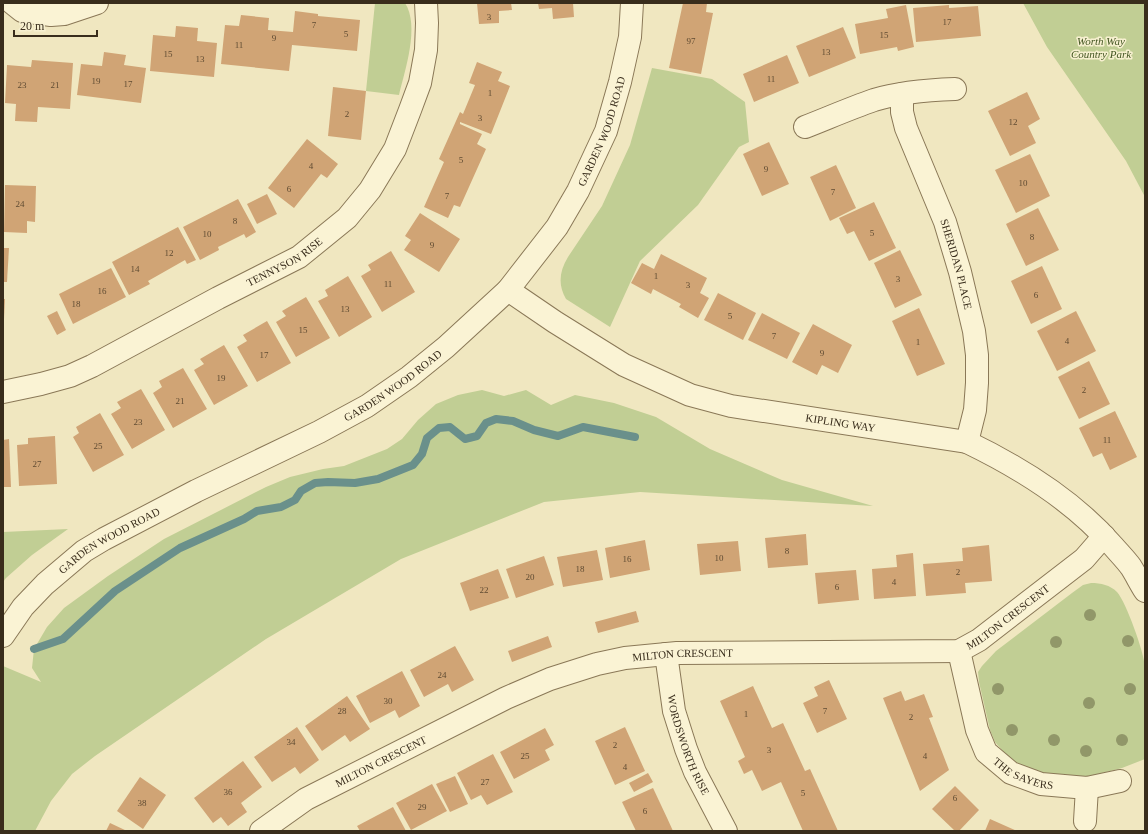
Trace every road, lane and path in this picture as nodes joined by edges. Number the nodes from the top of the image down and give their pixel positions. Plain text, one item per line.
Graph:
1 (12, 3) edge
2 (97, 3) edge
3 (426, 3) edge
4 (632, 3) edge
5 (955, 89) dead end
6 (902, 94) junction
7 (805, 127) dead end
8 (508, 290) junction
9 (3, 392) edge
10 (967, 442) junction
11 (1104, 536) junction
12 (1145, 591) edge
13 (3, 636) edge
14 (959, 651) junction
15 (666, 654) junction
16 (1120, 781) dead end
17 (1087, 788) junction
18 (1085, 821) dead end
19 (261, 831) edge
20 (726, 831) edge

1 - 2 street
3 - 9 street, TENNYSON RISE
4 - 8 street, GARDEN WOOD ROAD
5 - 6 street
6 - 7 street
6 - 10 street, SHERIDAN PLACE
8 - 10 street, KIPLING WAY
8 - 13 street, GARDEN WOOD ROAD
10 - 11 street, KIPLING WAY
11 - 12 street, KIPLING WAY
11 - 14 street, MILTON CRESCENT
14 - 15 street, MILTON CRESCENT
14 - 17 street, THE SAYERS
15 - 19 street, MILTON CRESCENT
15 - 20 street, WORDSWORTH RISE
16 - 17 street, THE SAYERS
17 - 18 street

